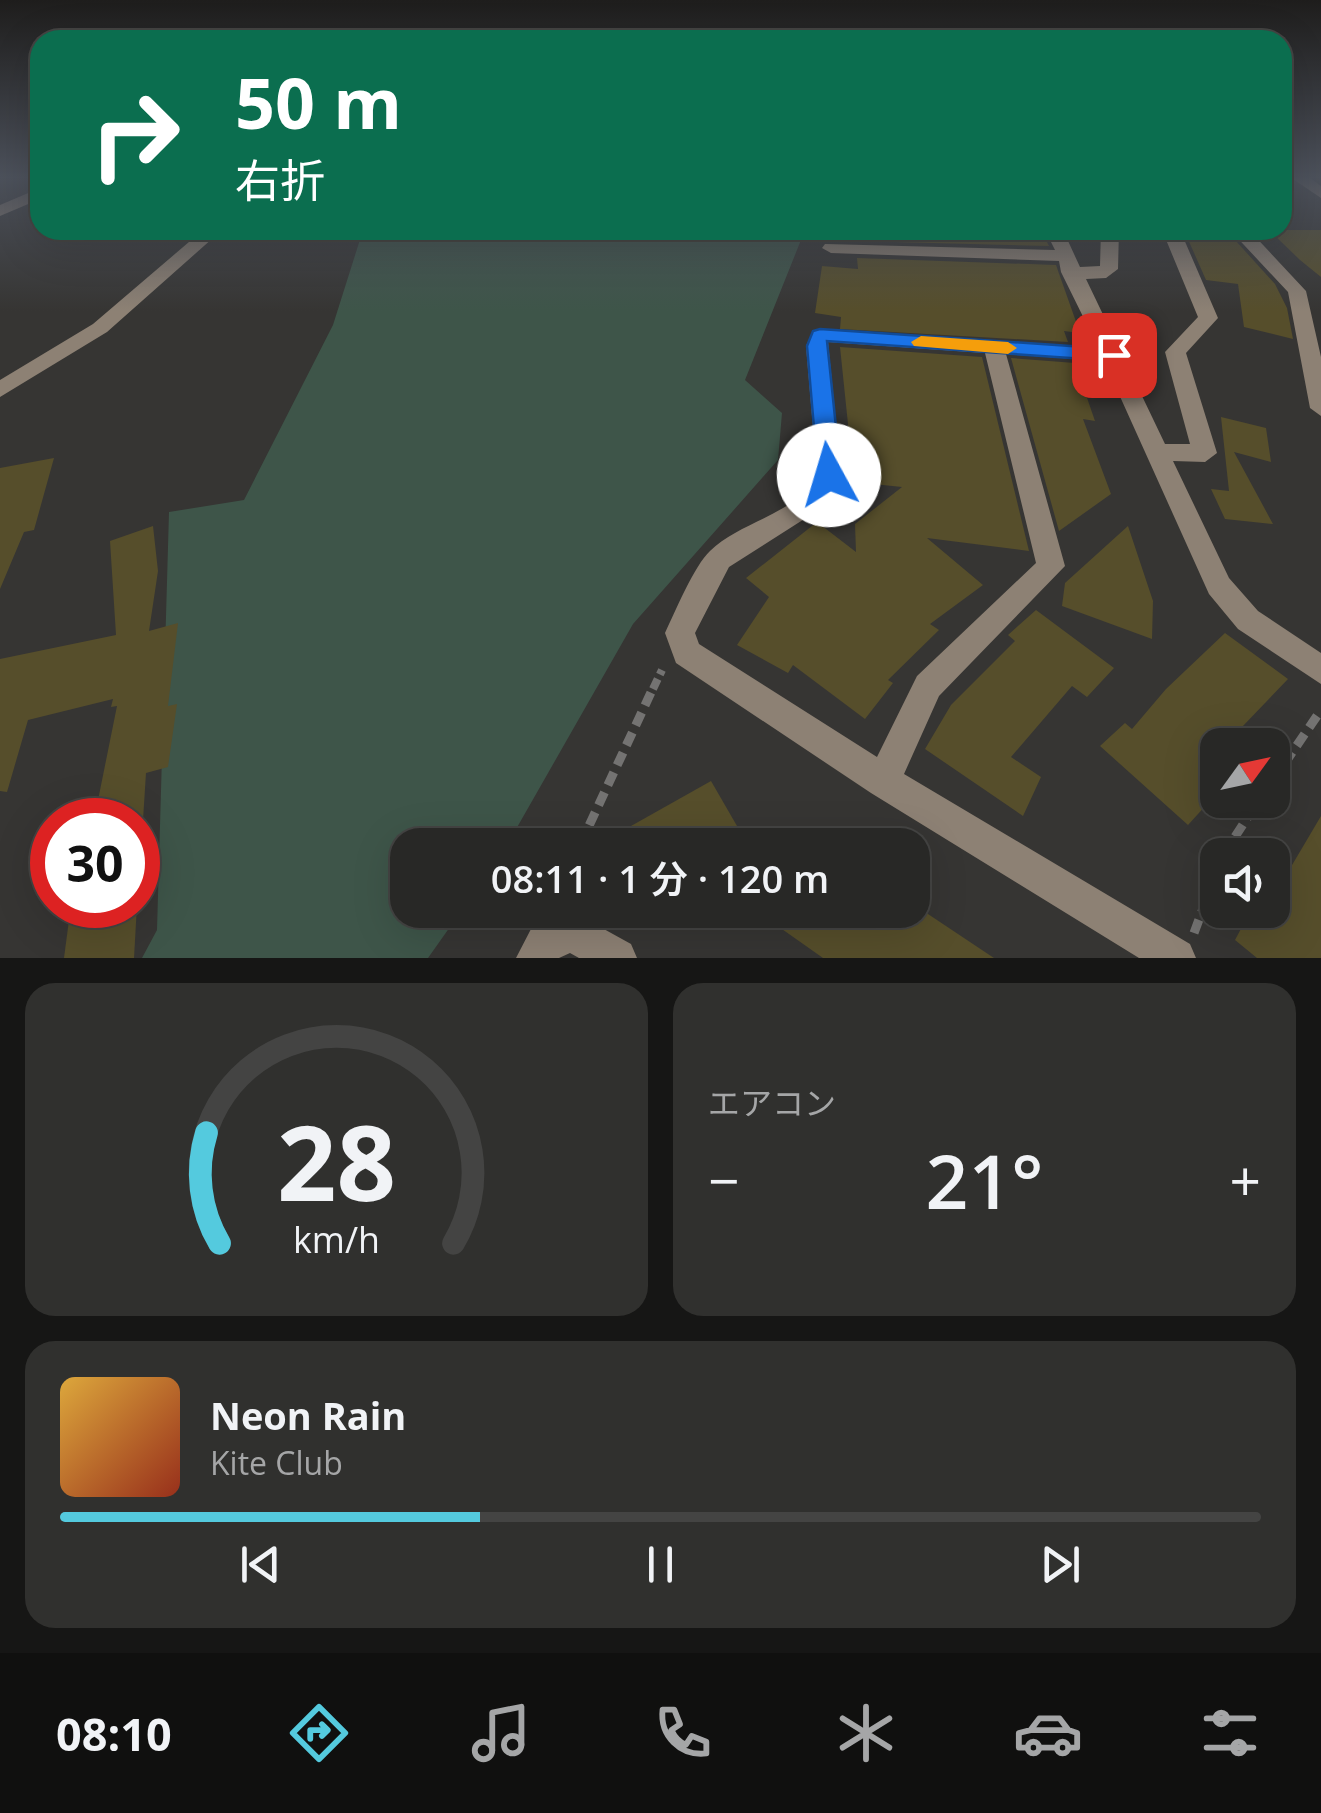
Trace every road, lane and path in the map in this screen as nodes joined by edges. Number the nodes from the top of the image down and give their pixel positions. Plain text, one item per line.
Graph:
1 (202, 240) edge
2 (1058, 240) edge
3 (1110, 240) edge
4 (1176, 240) edge
5 (1249, 240) edge
6 (831, 248) dead end
7 (1067, 264) junction
8 (994, 347) junction
9 (1114, 355) junction
10 (0, 390) edge
11 (1321, 408) edge
12 (1158, 452) junction
13 (680, 632) junction
14 (1321, 670) edge
15 (1321, 710) edge
16 (1290, 756) edge
17 (883, 780) junction
18 (588, 828) edge
19 (1200, 910) edge
20 (1183, 950) edge
21 (536, 958) edge
22 (617, 958) edge

1 - 10 street
2 - 7 street
3 - 7 street
4 - 12 street
5 - 11 street
6 - 7 street
7 - 9 street
8 - 9 street
8 - 13 street
8 - 17 street
9 - 12 street
12 - 14 street
13 - 17 street
13 - 18 path
15 - 16 path
17 - 20 street
19 - 20 path
21 - 22 street

